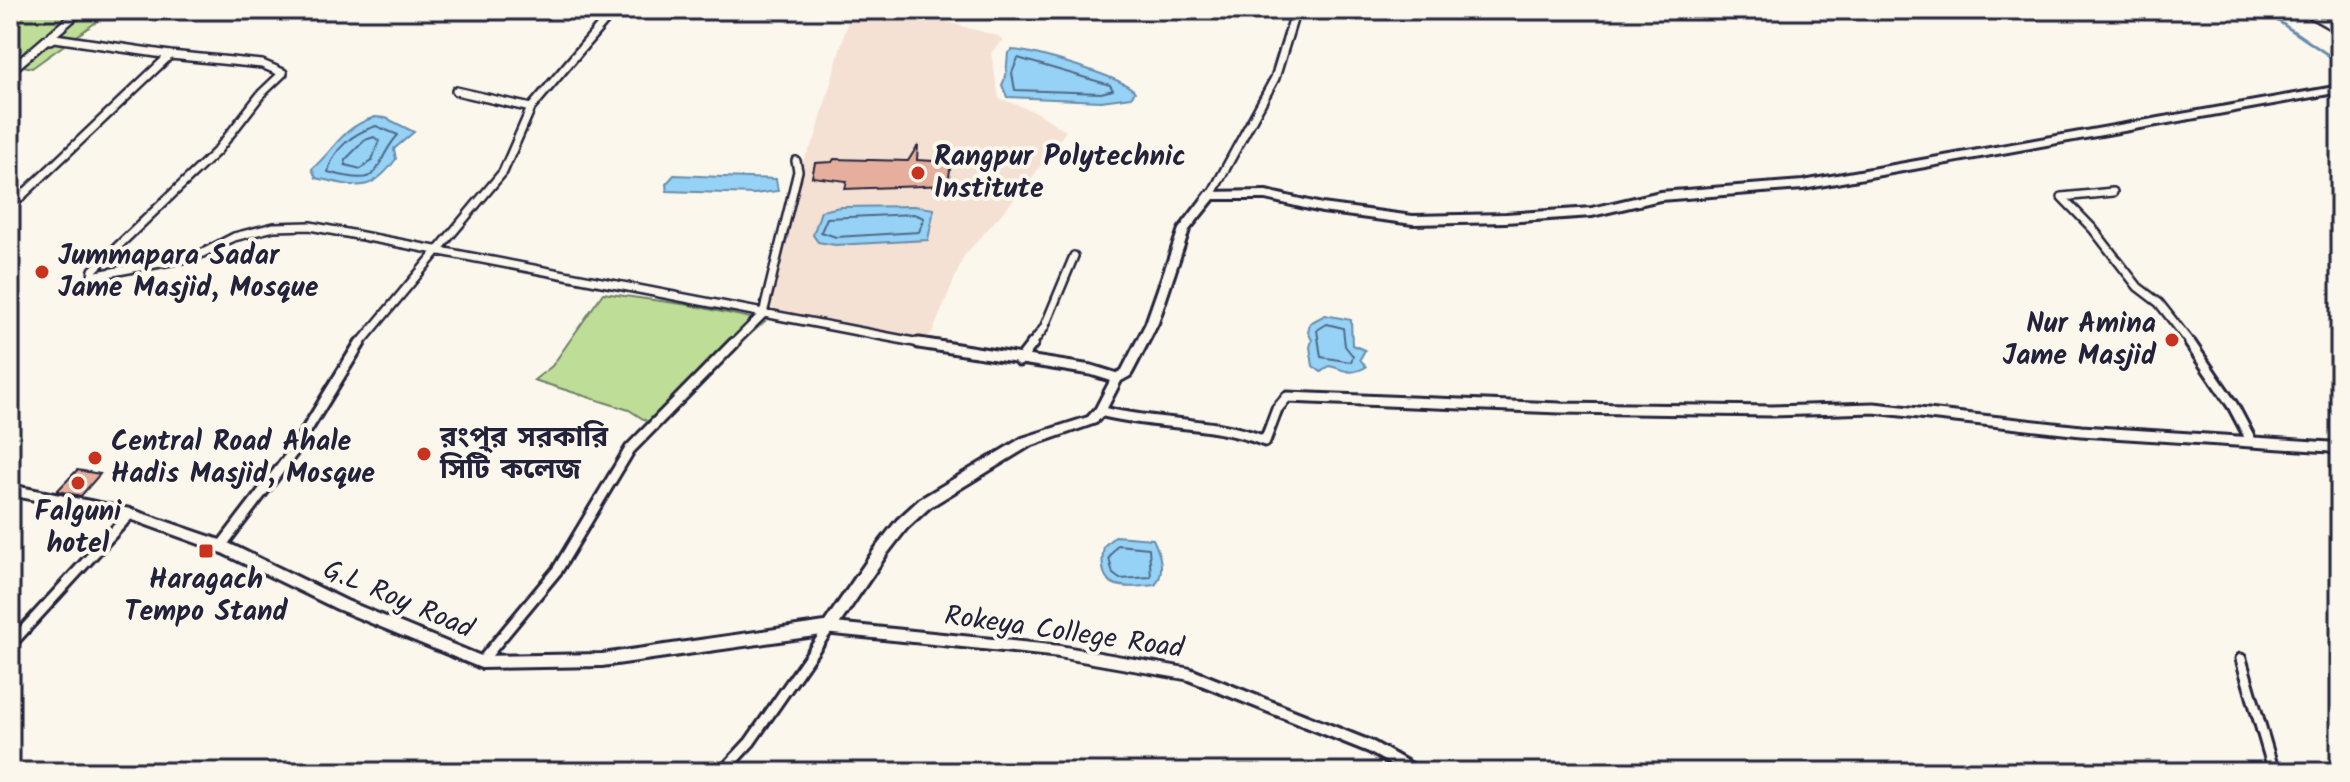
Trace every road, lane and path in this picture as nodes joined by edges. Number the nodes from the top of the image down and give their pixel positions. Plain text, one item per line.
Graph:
1 (81, 10) edge
2 (614, 10) edge
3 (1296, 10) edge
4 (2304, 10) edge
5 (2340, 30) edge
6 (50, 40) junction
7 (170, 55) junction
8 (10, 71) edge
9 (2340, 89) edge
10 (456, 91) dead end
11 (531, 108) junction
12 (796, 161) dead end
13 (2113, 192) dead end
14 (1211, 195) junction
15 (10, 207) edge
16 (436, 253) junction
17 (1074, 256) dead end
18 (763, 314) junction
19 (1019, 361) junction
20 (1117, 378) junction
21 (1100, 411) junction
22 (2252, 441) junction
23 (2340, 452) edge
24 (10, 490) edge
25 (130, 514) junction
26 (221, 546) junction
27 (829, 628) junction
28 (10, 645) edge
29 (2241, 659) dead end
30 (481, 662) junction
31 (722, 772) edge
32 (1415, 772) edge
33 (2274, 772) edge

1 - 6 street
2 - 11 street
3 - 14 street
4 - 5 street
6 - 7 street
6 - 8 street
7 - 15 street
7 - 16 street
9 - 14 main road
10 - 11 street
11 - 16 street
12 - 18 street
13 - 22 street
14 - 20 main road
16 - 18 street
16 - 26 street
17 - 19 street
18 - 19 street
18 - 30 street
19 - 20 street
20 - 21 main road
21 - 22 street
21 - 27 main road
22 - 23 street
24 - 25 main road, G.L Roy Road
25 - 26 main road, G.L Roy Road
25 - 28 street
26 - 30 main road, G.L Roy Road
27 - 30 main road, G.L Roy Road
27 - 31 street
27 - 32 street, Rokeya College Road
29 - 33 street

